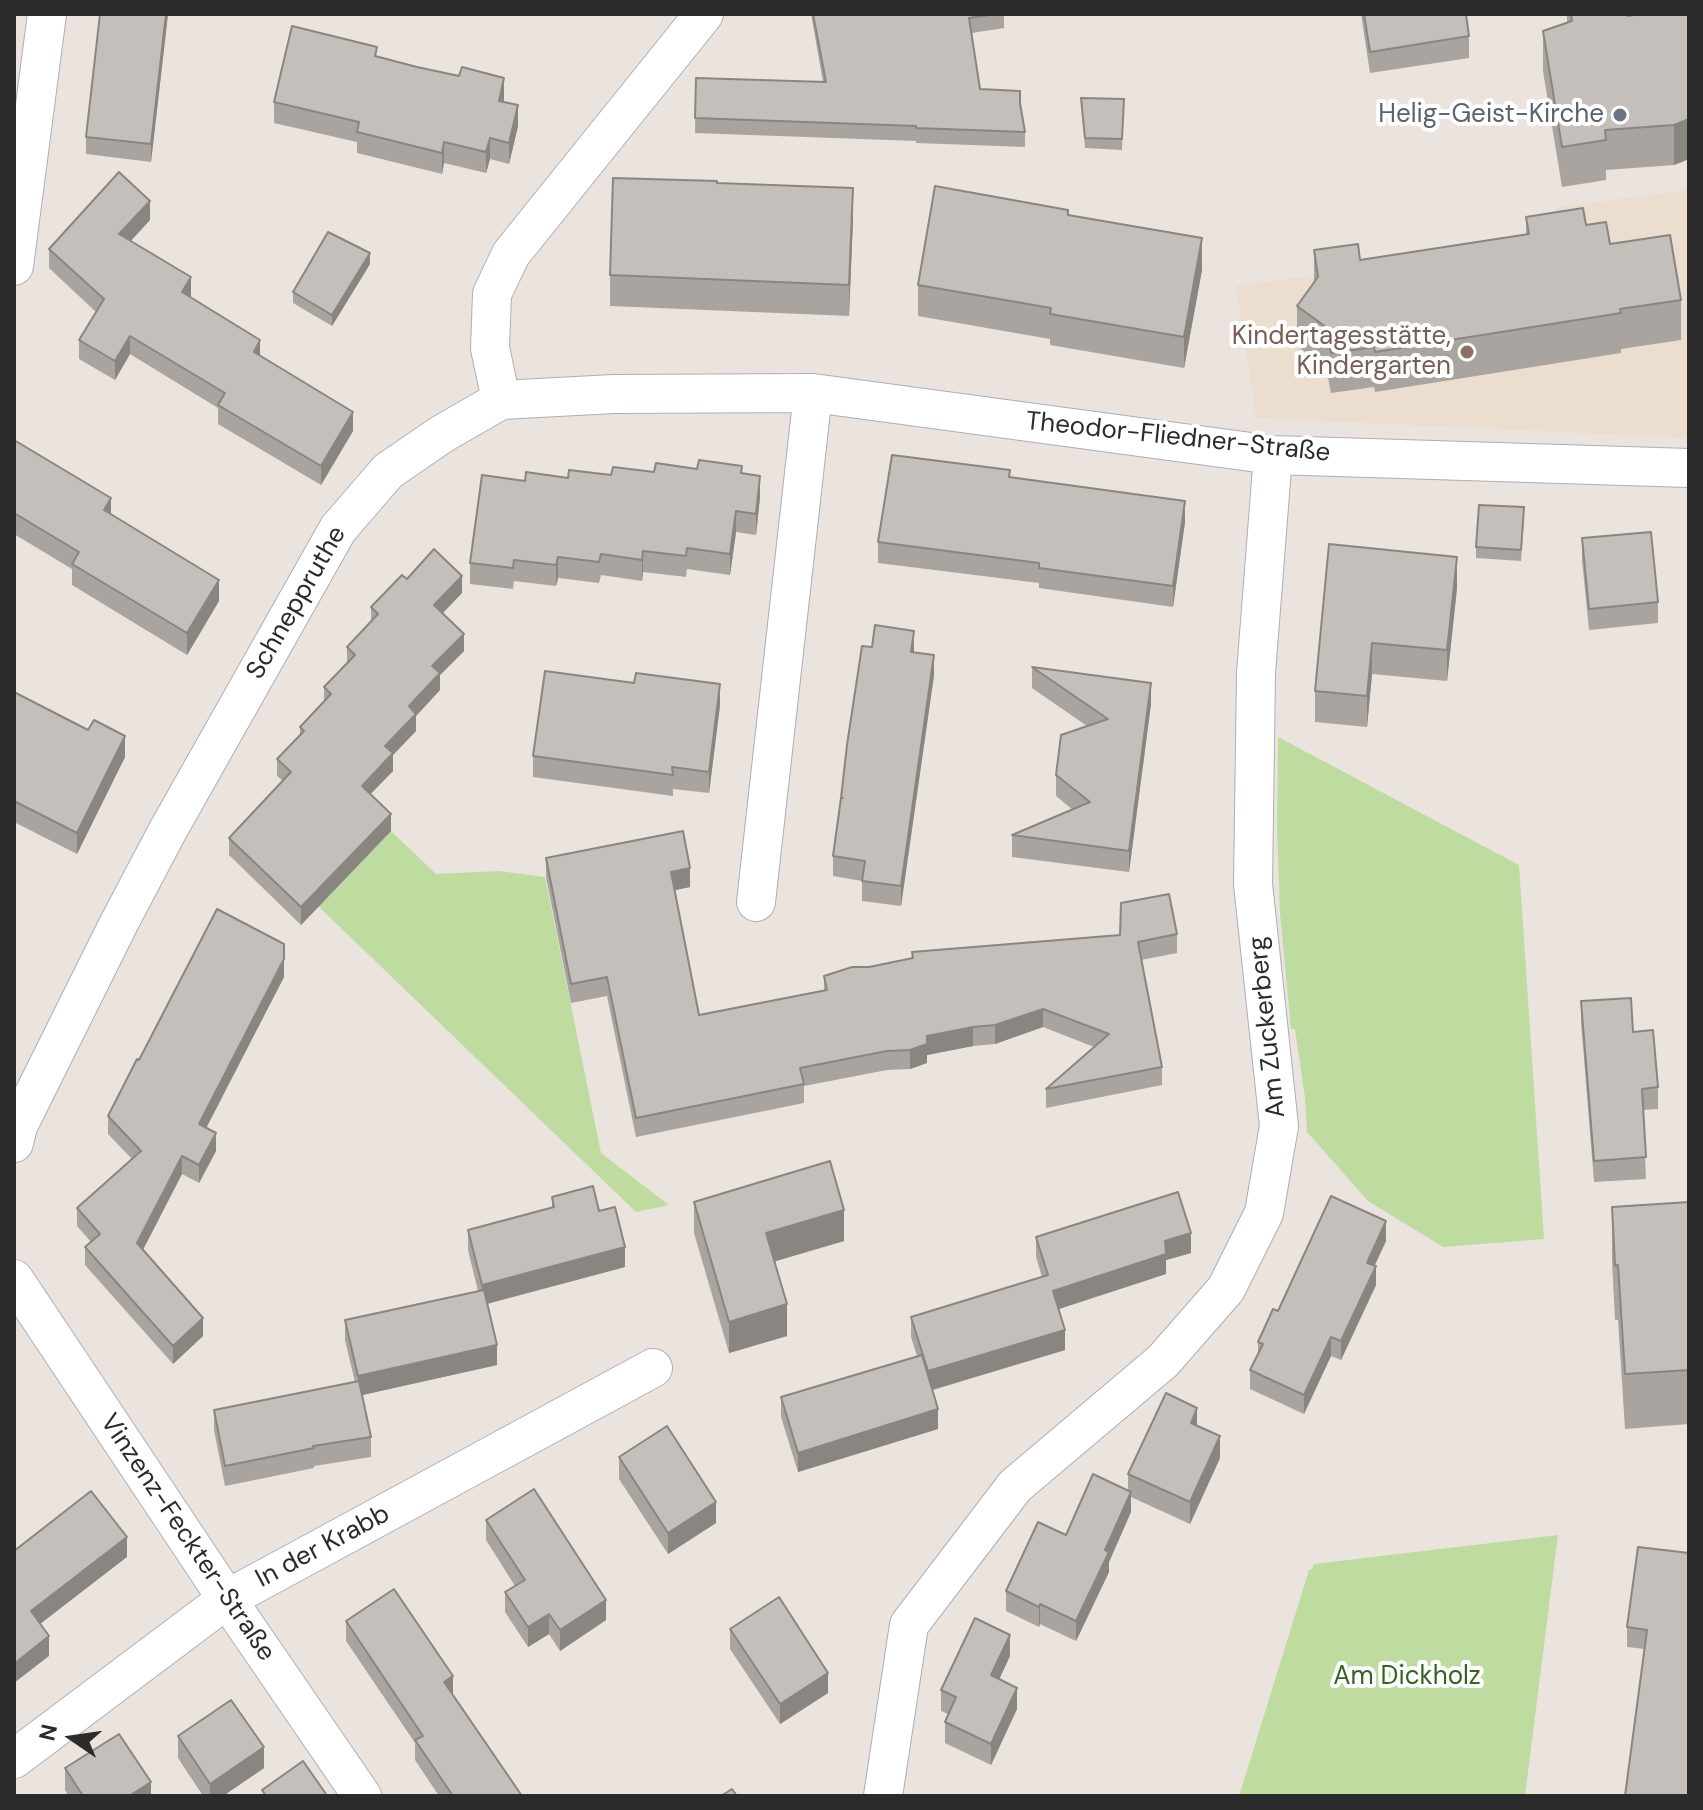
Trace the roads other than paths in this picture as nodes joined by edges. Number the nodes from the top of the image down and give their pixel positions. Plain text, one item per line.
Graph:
1 (47, 14) edge
2 (704, 14) edge
3 (14, 266) edge
4 (813, 393) junction
5 (501, 400) junction
6 (1273, 455) junction
7 (1689, 468) edge
8 (756, 902) dead end
9 (14, 1143) edge
10 (14, 1279) edge
11 (653, 1368) dead end
12 (227, 1599) junction
13 (14, 1759) edge
14 (362, 1796) edge
15 (883, 1796) edge

1 - 3 street
2 - 5 street
4 - 5 street, Theodor-Fliedner-Straße
4 - 6 street, Theodor-Fliedner-Straße
4 - 8 street
5 - 9 street, Schneppruthe
6 - 7 street, Theodor-Fliedner-Straße
6 - 15 street, Am Zuckerberg
10 - 12 street, Vinzenz-Feckter-Straße
11 - 12 street, In der Krabb
12 - 13 street, In der Krabb
12 - 14 street, Vinzenz-Feckter-Straße

